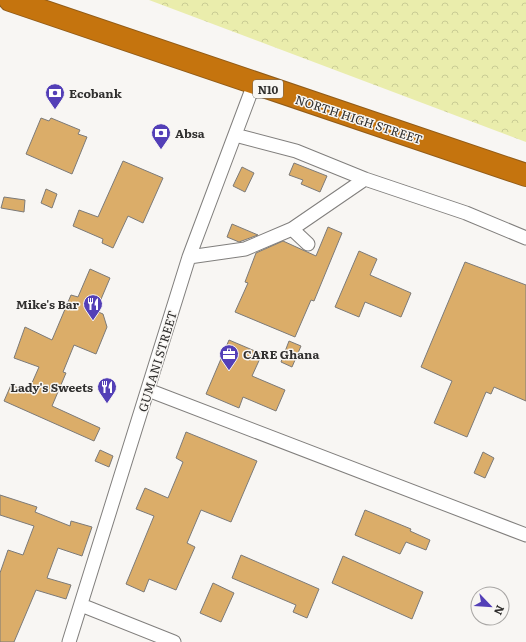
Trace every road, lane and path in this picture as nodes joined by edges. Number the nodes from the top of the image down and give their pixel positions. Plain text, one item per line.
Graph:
1 (10, 0) edge
2 (254, 84) junction
3 (235, 135) junction
4 (526, 175) edge
5 (365, 178) junction
6 (292, 229) junction
7 (526, 238) edge
8 (308, 244) dead end
9 (189, 257) junction
10 (148, 390) junction
11 (526, 536) edge
12 (81, 605) junction
13 (69, 642) edge
14 (174, 642) edge

1 - 2 highway, NORTH HIGH STREET / N10
2 - 3 street, GUMANI STREET
2 - 4 highway, NORTH HIGH STREET / N10
3 - 5 street
3 - 9 street, GUMANI STREET
5 - 6 street
5 - 7 street
6 - 8 street
6 - 9 street
9 - 10 street, GUMANI STREET
10 - 11 street
10 - 12 street, GUMANI STREET
12 - 13 street, GUMANI STREET
12 - 14 street

